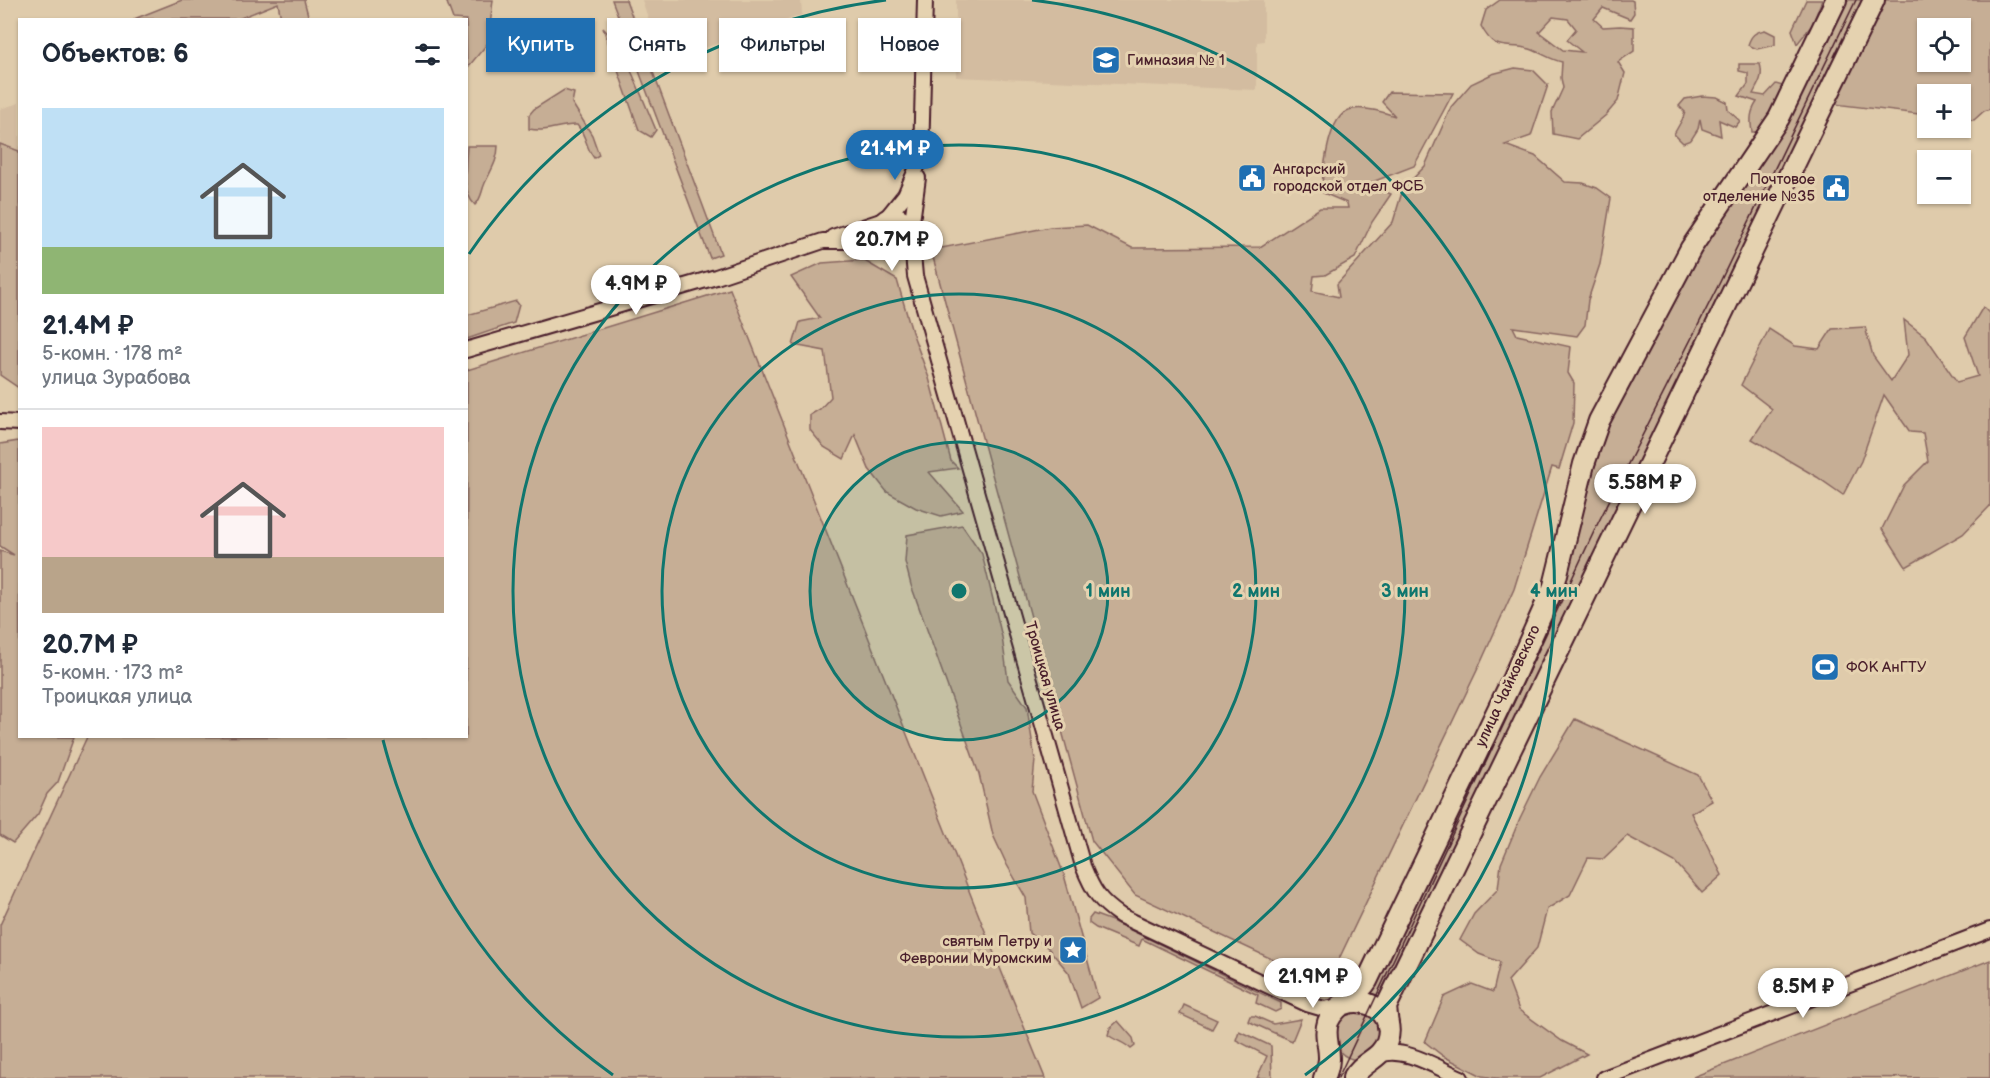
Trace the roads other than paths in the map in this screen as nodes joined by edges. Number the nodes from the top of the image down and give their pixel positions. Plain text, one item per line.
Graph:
1 (925, 0) edge
2 (1836, 0) edge
3 (1874, 0) edge
4 (921, 158) junction
5 (885, 219) junction
6 (911, 231) junction
7 (823, 241) junction
8 (888, 247) junction
9 (915, 276) junction
10 (468, 349) edge
11 (0, 422) edge
12 (18, 423) edge
13 (1990, 930) edge
14 (1307, 1004) junction
15 (1343, 1005) junction
16 (1385, 1020) junction
17 (1327, 1037) junction
18 (1410, 1056) junction
19 (1364, 1067) edge
20 (1324, 1078) edge
21 (1461, 1078) edge
22 (1604, 1078) edge

1 - 4 street
2 - 15 main road, улица Чайковского
3 - 16 main road
4 - 5 street
4 - 6 street, Троицкая улица
5 - 6 street
5 - 7 street
5 - 8 street
6 - 8 street
6 - 9 street, Троицкая улица
7 - 8 street
7 - 10 street
8 - 9 street
9 - 14 street, Троицкая улица
11 - 12 street
13 - 22 street
14 - 15 street
14 - 17 street
15 - 16 main road
15 - 17 main road, улица Чайковского
16 - 18 street
16 - 19 main road
17 - 19 main road
17 - 20 main road, улица Чайковского
18 - 19 street
18 - 21 street

